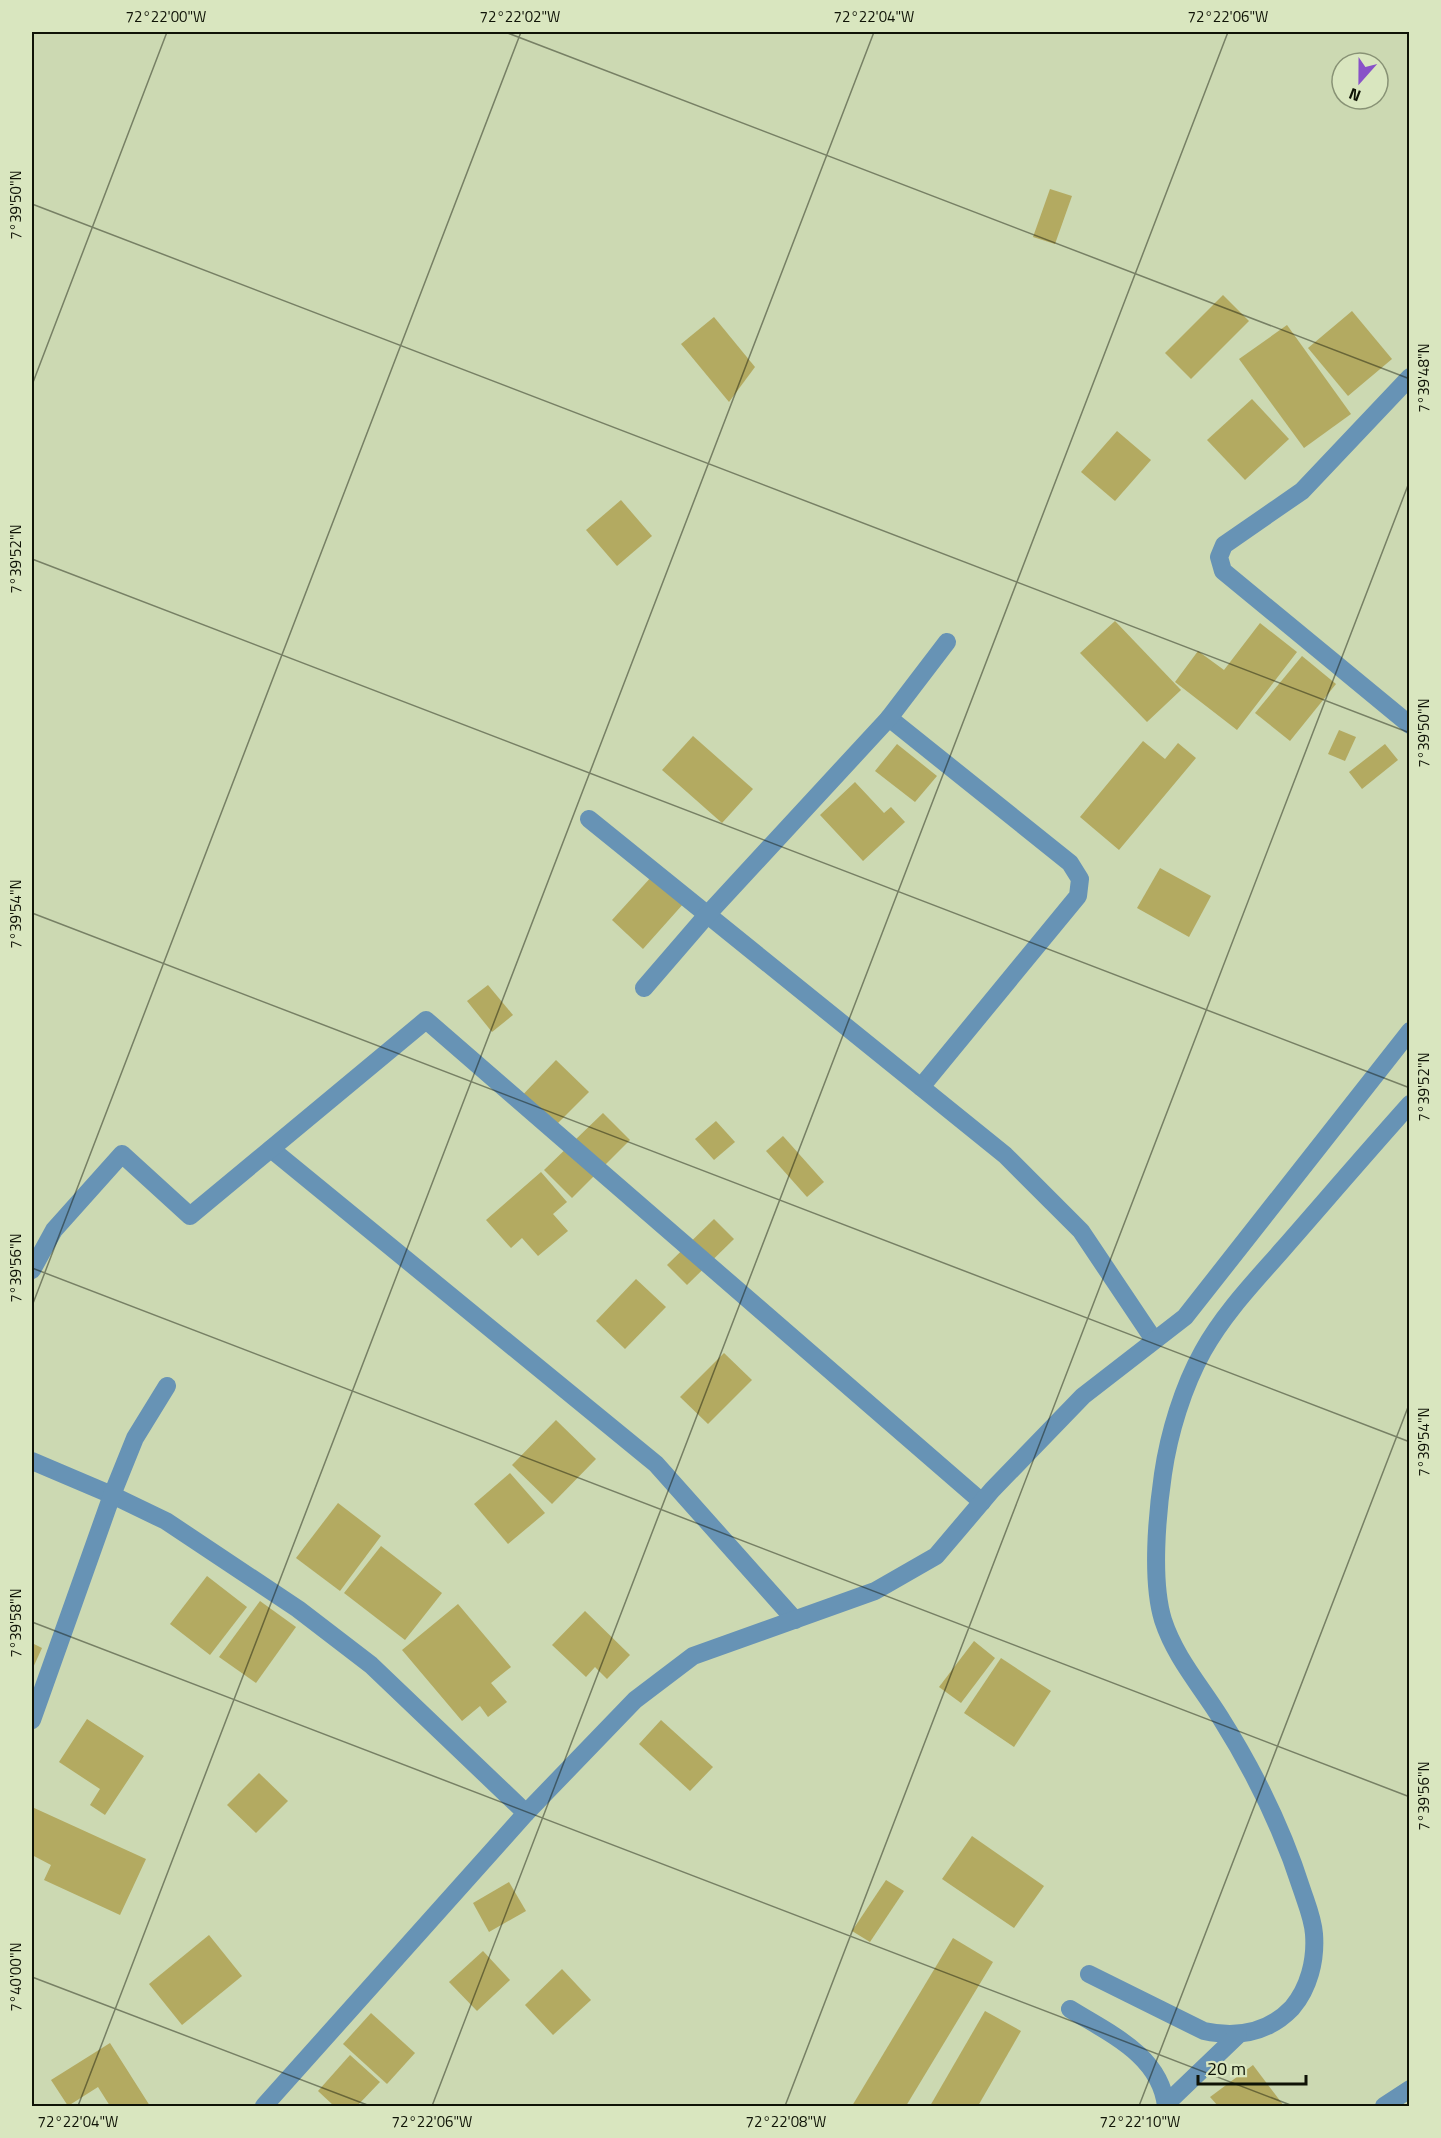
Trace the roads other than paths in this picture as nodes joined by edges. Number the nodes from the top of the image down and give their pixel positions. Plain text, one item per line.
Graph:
1 (1410, 377) edge
2 (947, 642) dead end
3 (889, 718) junction
4 (1410, 725) edge
5 (589, 819) dead end
6 (707, 915) junction
7 (644, 988) dead end
8 (1410, 1031) edge
9 (921, 1087) junction
10 (1410, 1104) edge
11 (271, 1149) junction
12 (32, 1269) edge
13 (1154, 1340) junction
14 (167, 1386) dead end
15 (32, 1461) edge
16 (112, 1495) junction
17 (982, 1502) junction
18 (795, 1620) junction
19 (32, 1720) edge
20 (526, 1813) junction
21 (1089, 1974) dead end
22 (1070, 2009) dead end
23 (1238, 2035) junction
24 (1410, 2089) edge
25 (1166, 2105) edge
26 (264, 2106) edge
27 (1384, 2106) edge

1 - 4 street
2 - 3 street
3 - 6 street
3 - 9 street
5 - 6 street
6 - 7 street
6 - 9 street
8 - 13 street
9 - 13 street
10 - 23 street
11 - 12 street
11 - 17 street
11 - 18 street
13 - 17 street
14 - 16 street
15 - 16 street
16 - 19 street
16 - 20 street
17 - 18 street
18 - 20 street
20 - 26 street
21 - 23 street
22 - 25 street
23 - 25 street
24 - 27 street

